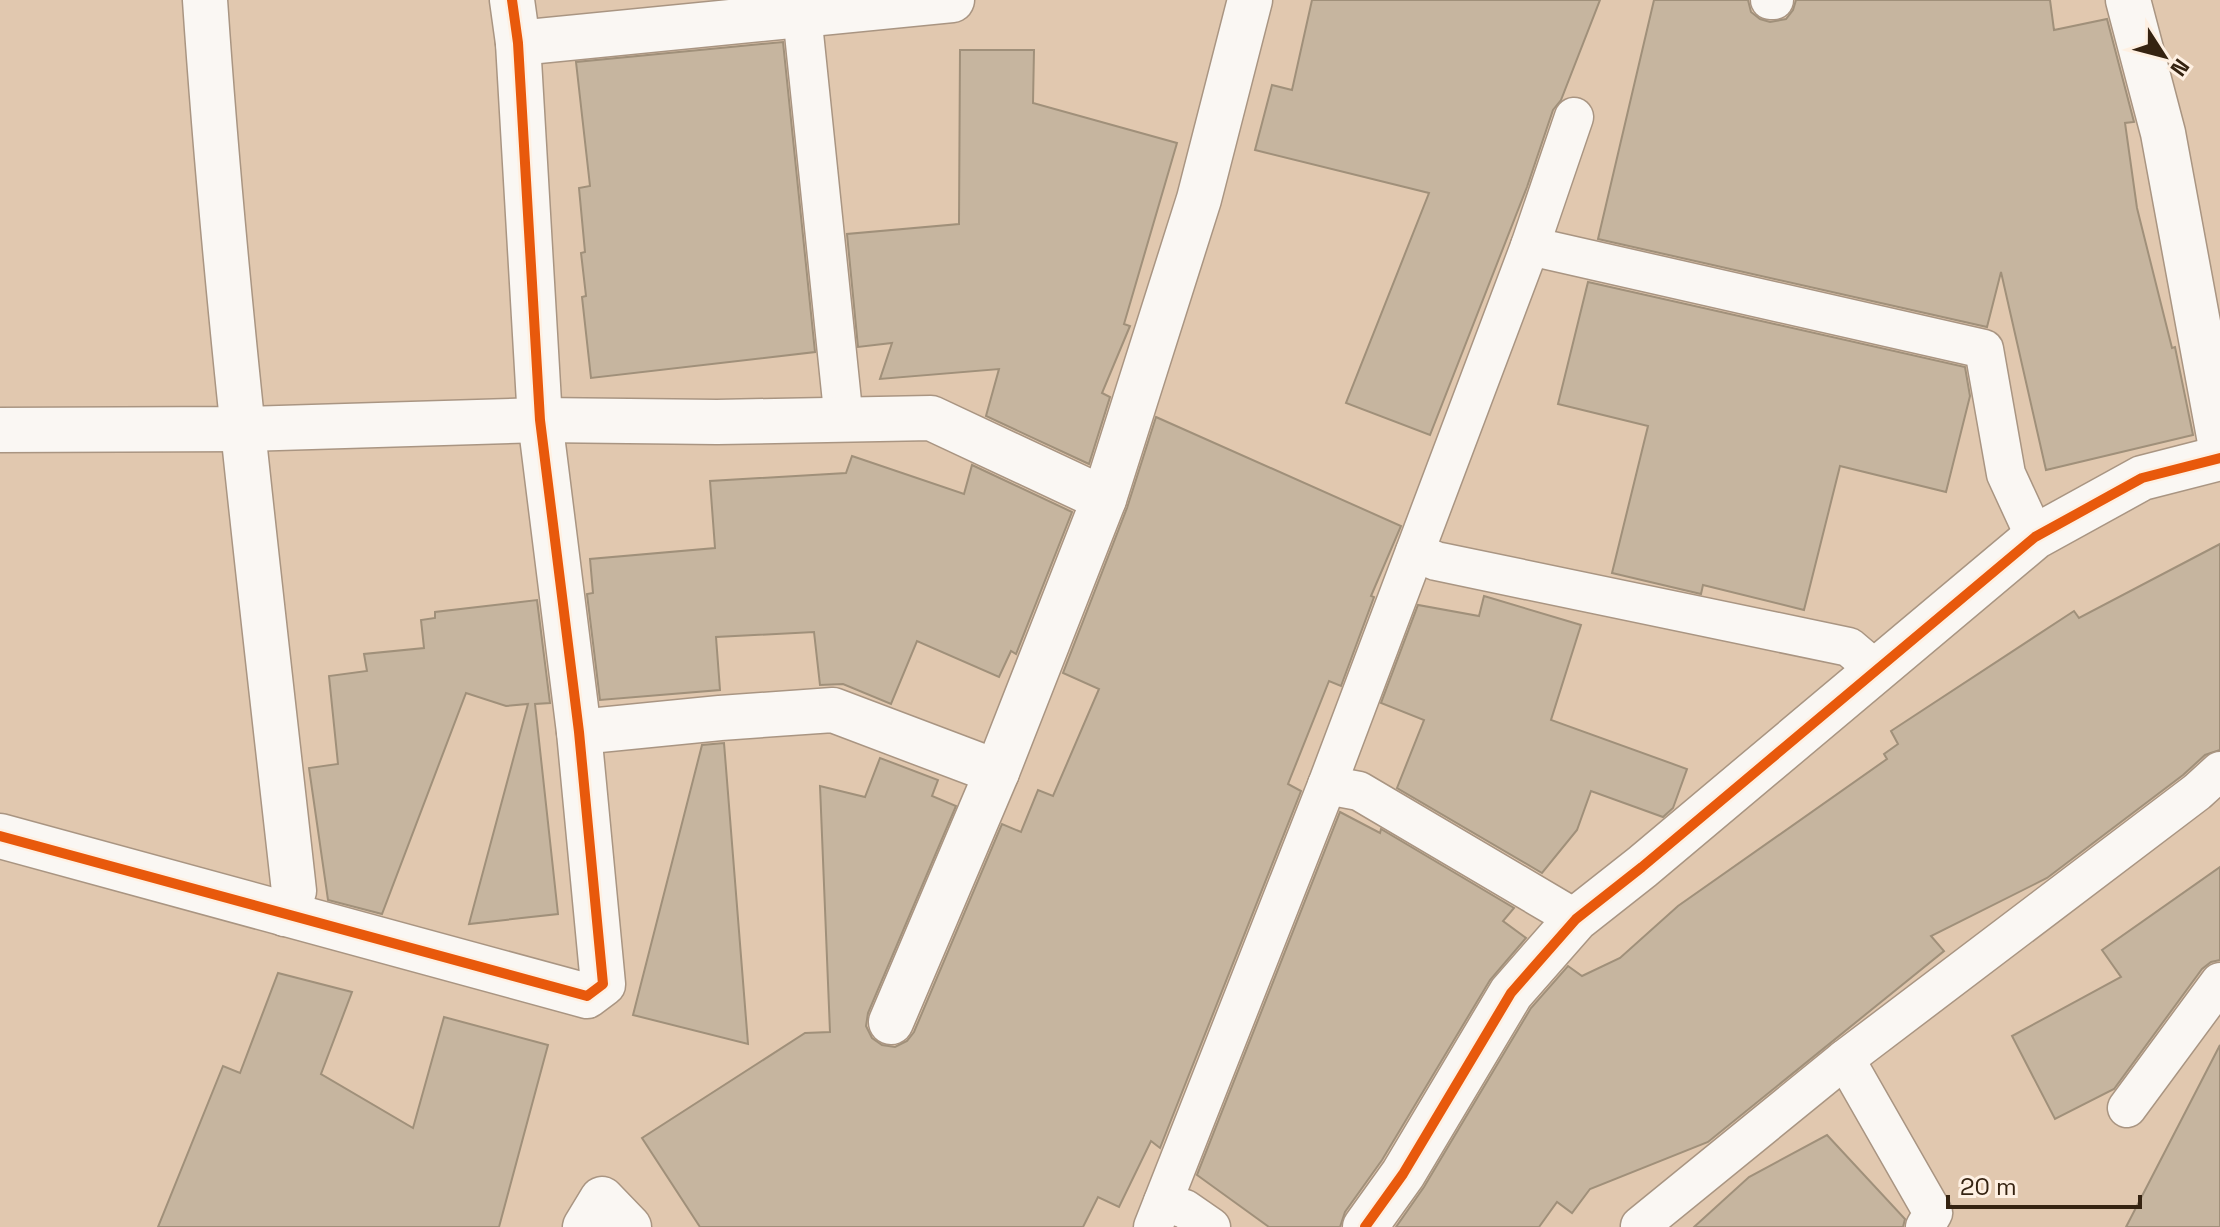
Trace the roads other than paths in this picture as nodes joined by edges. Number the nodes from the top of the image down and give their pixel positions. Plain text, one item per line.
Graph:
1 (205, 0) edge
2 (512, 0) edge
3 (952, 0) edge
4 (1250, 0) edge
5 (2128, 0) edge
6 (802, 14) junction
7 (518, 43) junction
8 (1574, 117) dead end
9 (1530, 246) junction
10 (540, 420) junction
11 (844, 421) junction
12 (243, 429) junction
13 (0, 430) edge
14 (2220, 442) edge
15 (2220, 458) edge
16 (1104, 499) junction
17 (2035, 537) junction
18 (1415, 552) junction
19 (1876, 670) junction
20 (579, 732) junction
21 (2220, 771) edge
22 (997, 772) junction
23 (1327, 785) junction
24 (0, 836) edge
25 (285, 914) junction
26 (1576, 919) junction
27 (2220, 982) edge
28 (891, 1022) dead end
29 (1845, 1059) junction
30 (2127, 1108) dead end
31 (1158, 1214) edge
32 (1640, 1226) edge
33 (585, 1227) edge
34 (629, 1227) edge
35 (1211, 1227) edge
36 (1365, 1227) edge
37 (1925, 1227) edge

1 - 12 street
2 - 7 street
3 - 6 street
4 - 16 street
5 - 14 street
6 - 7 street
6 - 11 lane
7 - 10 street
8 - 9 lane
9 - 17 lane
9 - 18 lane
10 - 11 street
10 - 12 street
10 - 20 street
11 - 16 street
12 - 13 street
12 - 25 street
15 - 17 street
16 - 22 street
17 - 19 street
18 - 19 lane
18 - 23 lane
19 - 26 street
20 - 22 street
20 - 25 street
21 - 29 lane
22 - 28 street
23 - 26 lane
23 - 31 lane
24 - 25 street
26 - 36 street
27 - 30 lane
29 - 32 lane
29 - 37 lane
31 - 35 lane
33 - 34 street

